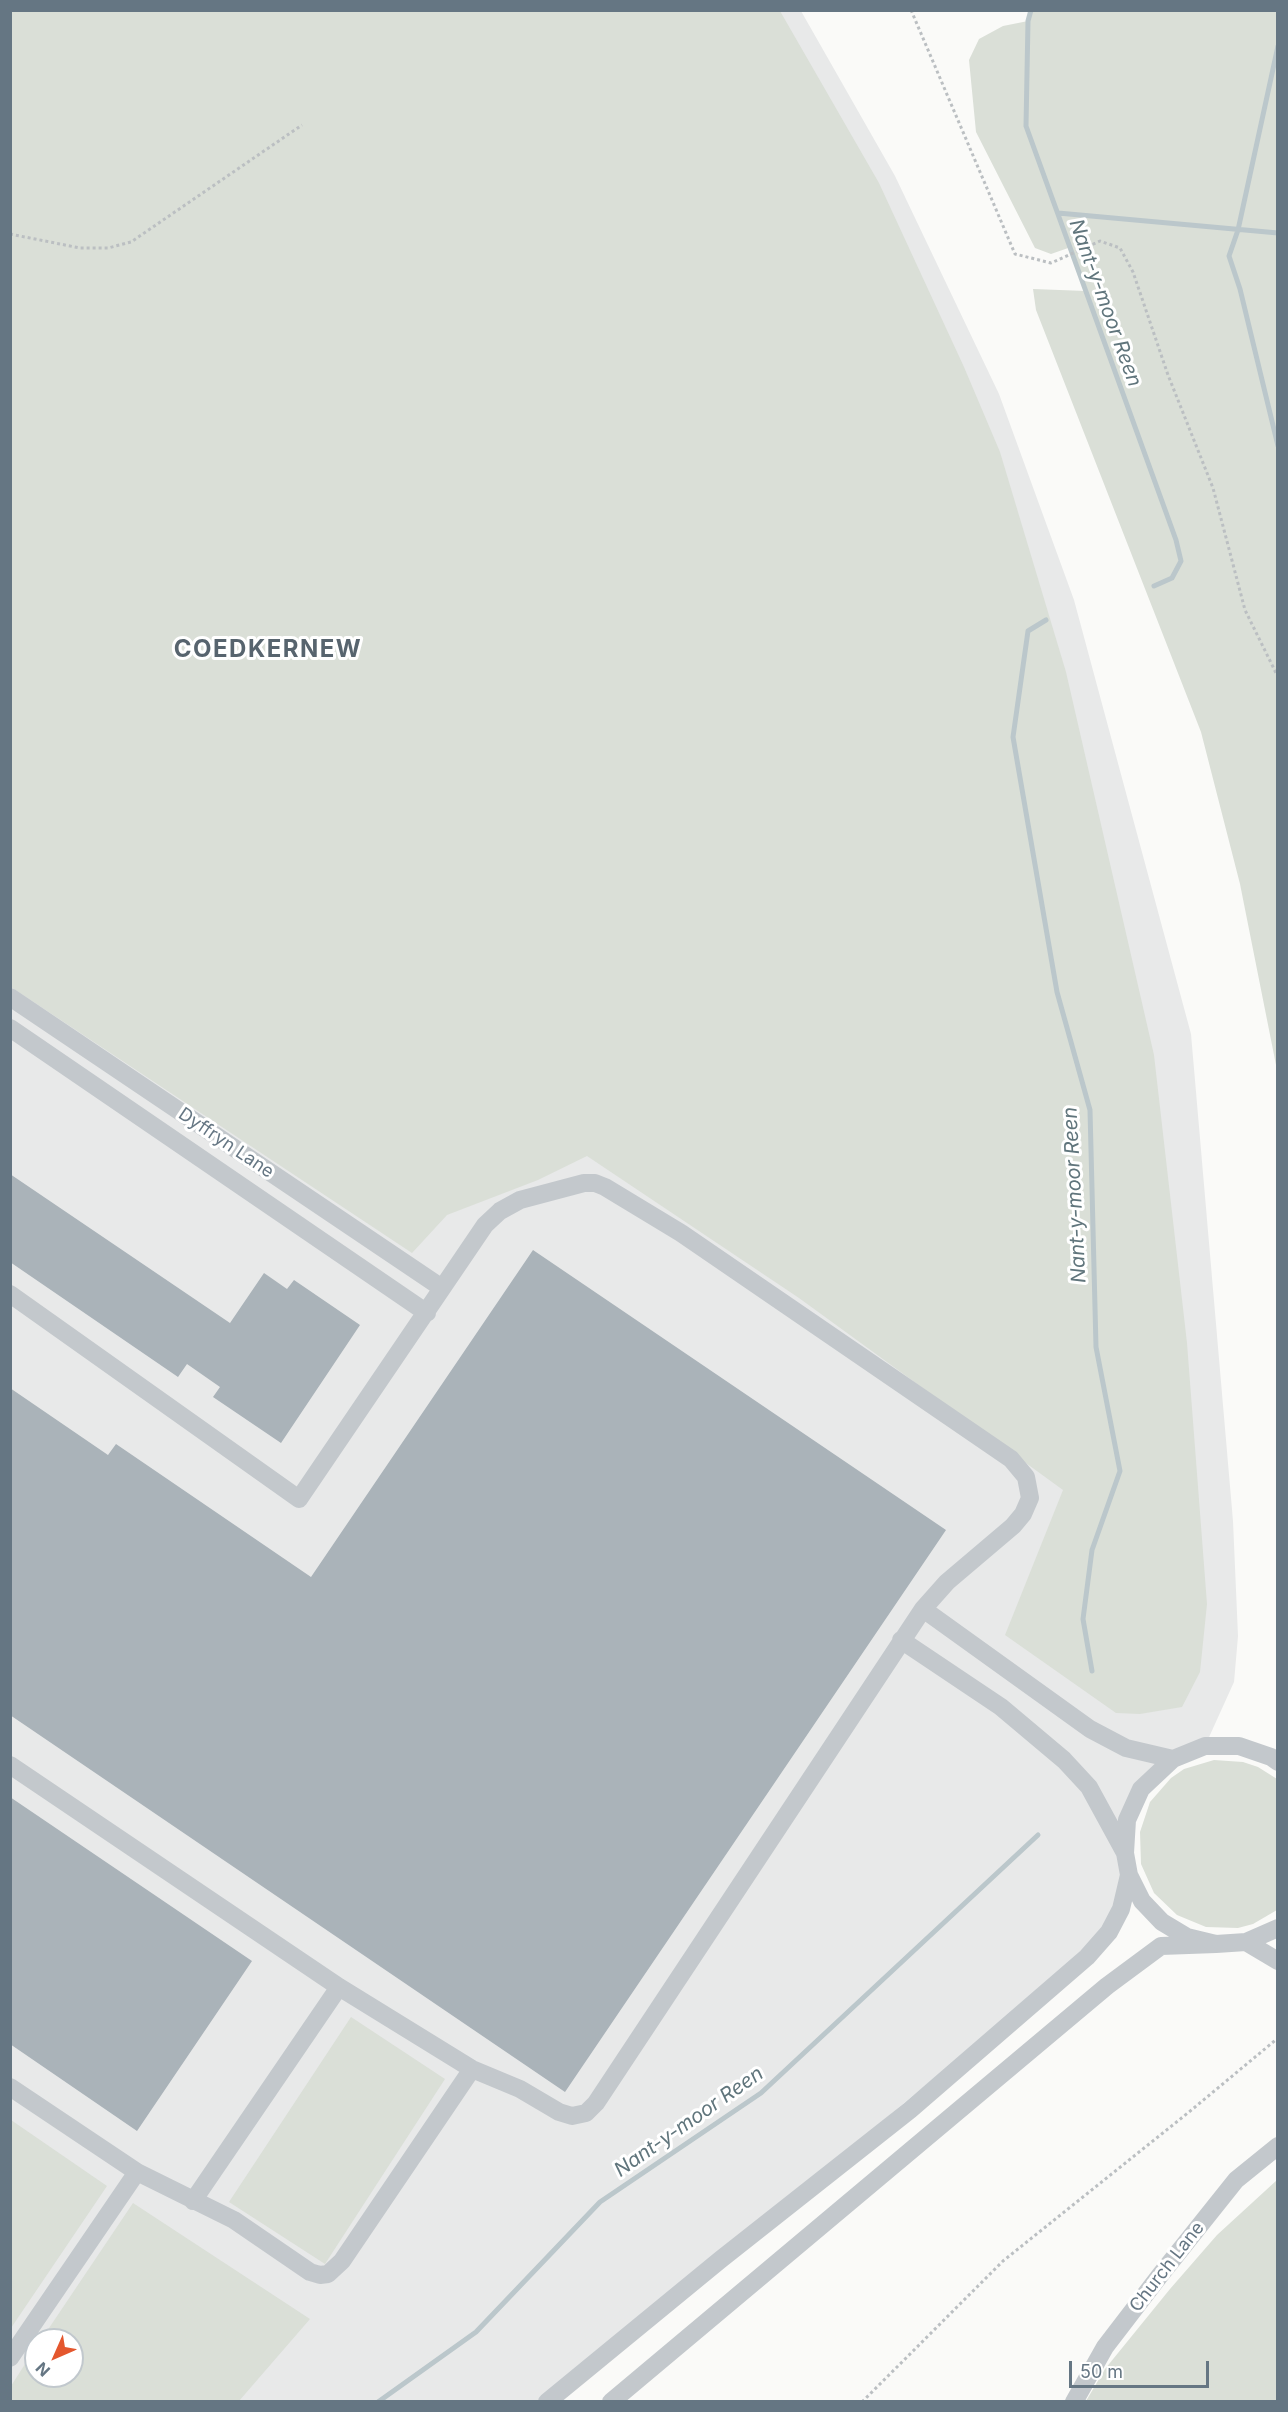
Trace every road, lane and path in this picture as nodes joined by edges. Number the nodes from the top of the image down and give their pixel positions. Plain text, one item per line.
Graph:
1 (911, 10) edge
2 (302, 125) dead end
3 (10, 234) edge
4 (1278, 677) edge
5 (10, 997) edge
6 (10, 1028) edge
7 (442, 1288) junction
8 (10, 1294) edge
9 (427, 1312) junction
10 (923, 1610) junction
11 (902, 1640) junction
12 (1173, 1759) junction
13 (1278, 1762) edge
14 (10, 1765) edge
15 (1125, 1853) junction
16 (1129, 1875) junction
17 (1278, 1928) edge
18 (1246, 1942) junction
19 (1216, 1944) junction
20 (1278, 1960) edge
21 (339, 1987) junction
22 (1278, 2038) edge
23 (472, 2069) junction
24 (10, 2087) edge
25 (1278, 2146) edge
26 (136, 2172) junction
27 (193, 2201) junction
28 (10, 2358) edge
29 (547, 2402) edge
30 (611, 2402) edge
31 (862, 2402) edge
32 (1074, 2402) edge

1 - 4 path
2 - 3 path
5 - 7 street, Dyffryn Lane
6 - 9 street, Dyffryn Lane
7 - 9 street
7 - 10 street
8 - 9 street
10 - 11 street
10 - 12 street
11 - 15 street
11 - 23 street
12 - 13 street
12 - 15 street
14 - 21 street
15 - 16 street
16 - 19 street
16 - 29 street
17 - 18 street
18 - 19 street
18 - 20 street
19 - 30 street
21 - 23 street
21 - 27 street
22 - 31 path
23 - 27 street
24 - 26 street
25 - 32 street, Church Lane
26 - 27 street
26 - 28 street

